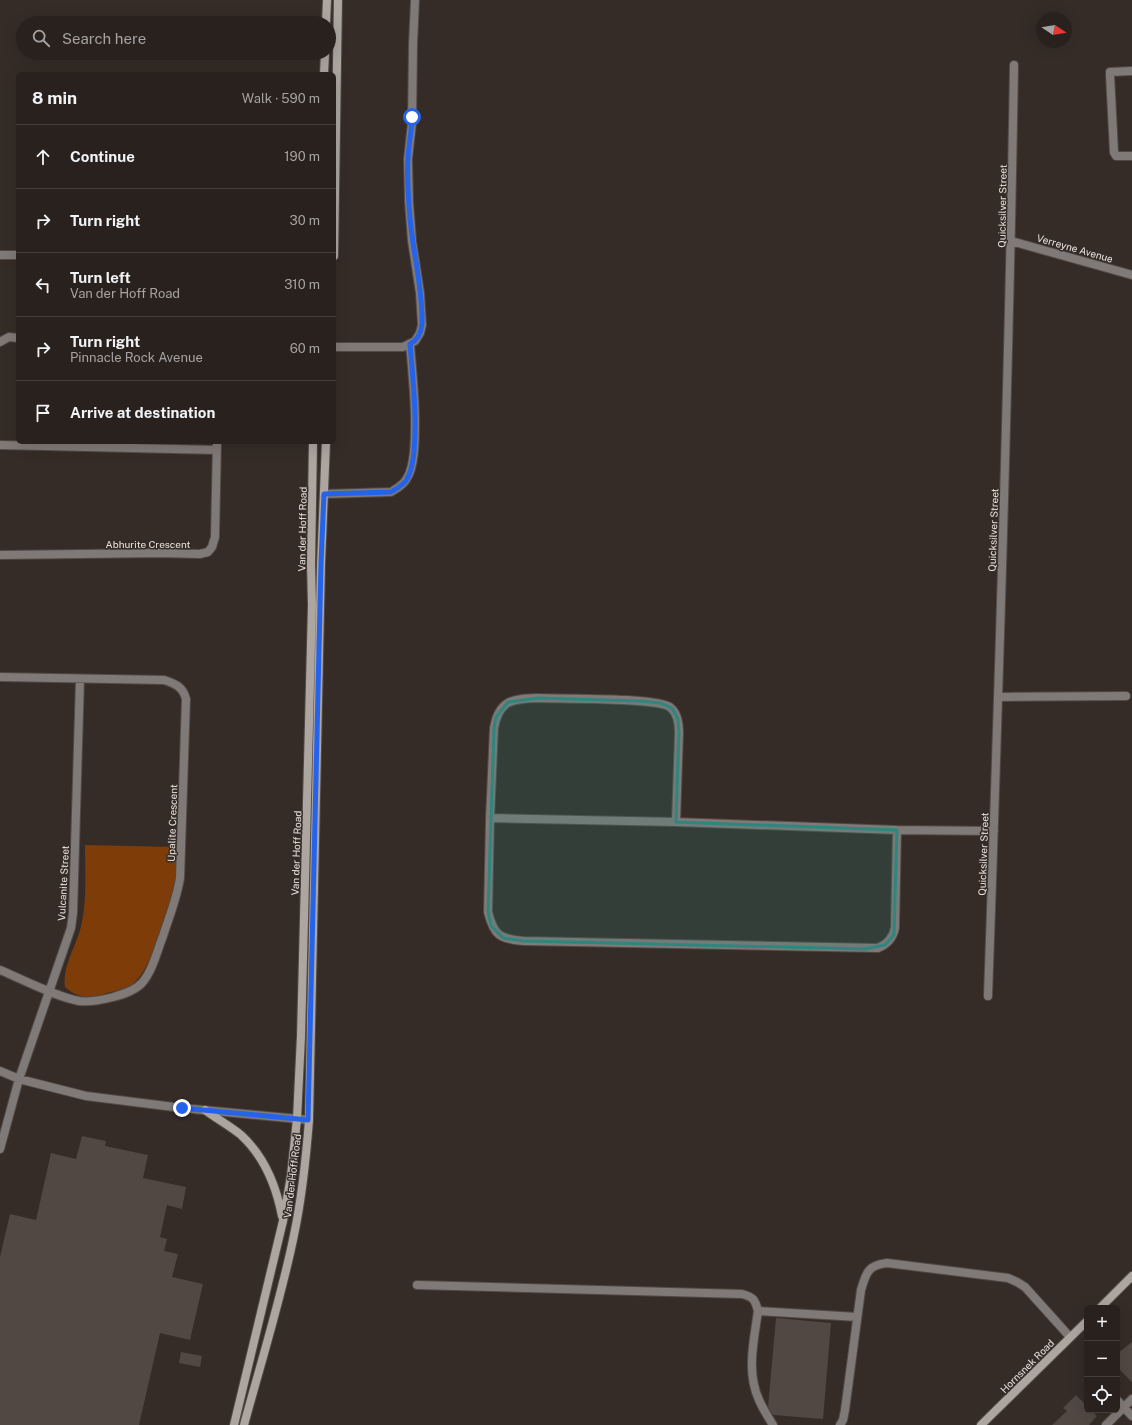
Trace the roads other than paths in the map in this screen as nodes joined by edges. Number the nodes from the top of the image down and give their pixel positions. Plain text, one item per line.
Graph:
1 (327, 0) edge
2 (338, 0) edge
3 (416, 0) edge
4 (326, 16) edge
5 (325, 60) edge
6 (1014, 65) dead end
7 (1132, 71) edge
8 (324, 72) edge
9 (336, 128) edge
10 (1132, 156) edge
11 (1011, 241) junction
12 (0, 255) edge
13 (16, 255) edge
14 (1132, 275) edge
15 (16, 338) edge
16 (0, 342) edge
17 (410, 344) junction
18 (336, 347) edge
19 (313, 444) edge
20 (326, 444) edge
21 (0, 445) edge
22 (217, 446) edge
23 (324, 494) junction
24 (0, 555) edge
25 (0, 677) edge
26 (80, 679) junction
27 (1126, 696) dead end
28 (999, 697) junction
29 (490, 818) junction
30 (676, 822) junction
31 (896, 830) junction
32 (994, 831) junction
33 (0, 970) edge
34 (49, 991) junction
35 (988, 996) dead end
36 (0, 1071) edge
37 (19, 1079) junction
38 (205, 1110) junction
39 (297, 1119) junction
40 (308, 1120) junction
41 (0, 1149) edge
42 (283, 1221) junction
43 (1132, 1276) edge
44 (417, 1284) dead end
45 (1103, 1305) edge
46 (758, 1311) junction
47 (857, 1317) junction
48 (1084, 1324) edge
49 (1070, 1338) junction
50 (1132, 1399) edge
51 (1120, 1404) edge
52 (1123, 1407) junction
53 (1132, 1416) edge
54 (234, 1425) edge
55 (244, 1425) edge
56 (773, 1425) edge
57 (840, 1425) edge
58 (981, 1425) edge
59 (1106, 1425) edge

1 - 4 main road
2 - 9 main road
3 - 17 street
5 - 8 main road
6 - 11 street, Quicksilver Street
7 - 10 street
11 - 14 street, Verreyne Avenue
11 - 28 street, Quicksilver Street
12 - 13 street
15 - 16 street
17 - 18 street
17 - 23 street
19 - 39 main road, Van der Hoff Road
20 - 23 main road, Van der Hoff Road
21 - 22 street
22 - 24 street, Abhurite Crescent
23 - 40 main road, Van der Hoff Road
25 - 26 street, Upalite Crescent
26 - 34 street, Vulcanite Street
26 - 34 street, Upalite Crescent
27 - 28 street
28 - 32 street, Quicksilver Street
29 - 30 street
29 - 30 street
29 - 31 street
30 - 31 street
31 - 32 street
32 - 35 street, Quicksilver Street
33 - 34 street, Upalite Crescent
34 - 37 street, Vulcanite Street
36 - 37 street
37 - 38 street
37 - 41 street, Vulcanite Street
38 - 39 street
38 - 42 main road
39 - 40 street
39 - 42 main road, Van der Hoff Road
40 - 55 main road, Van der Hoff Road
42 - 54 main road, Van der Hoff Road
43 - 45 main road
44 - 46 street
46 - 47 street
46 - 56 street
47 - 49 street
47 - 57 street
48 - 49 main road, Hornsnek Road
49 - 58 main road, Hornsnek Road
50 - 52 street
51 - 52 street
52 - 53 street
52 - 59 street

